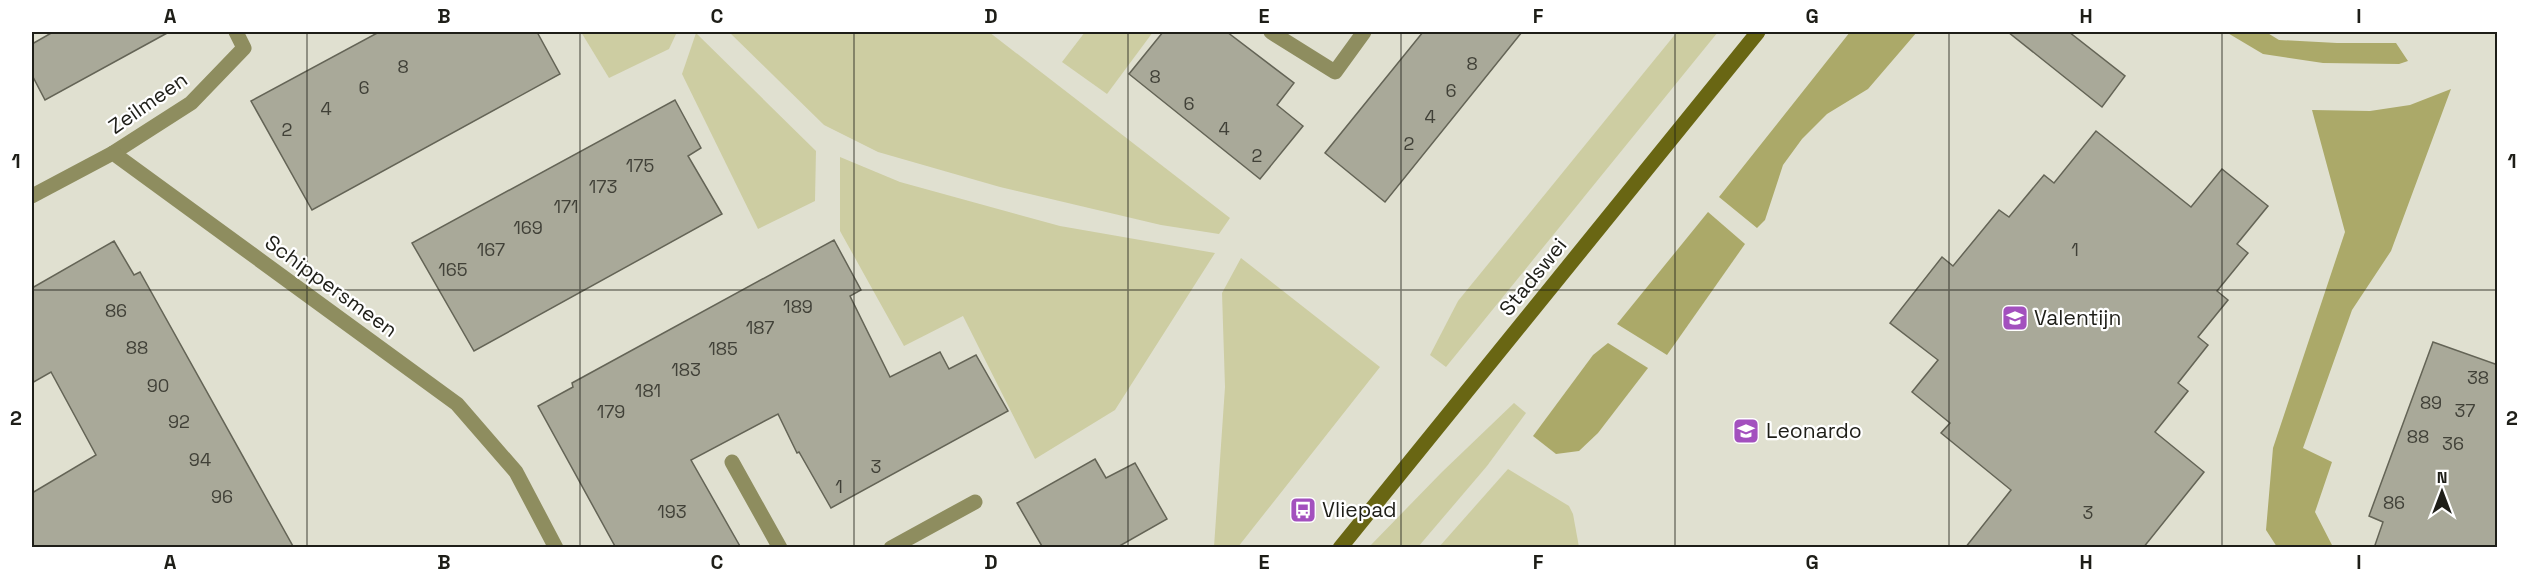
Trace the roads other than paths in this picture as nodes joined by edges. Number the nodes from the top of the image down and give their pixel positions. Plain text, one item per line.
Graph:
1 (236, 32) edge
2 (1271, 32) edge
3 (1364, 32) edge
4 (1758, 32) edge
5 (114, 153) junction
6 (32, 195) edge
7 (732, 462) dead end
8 (975, 502) dead end
9 (556, 548) edge
10 (780, 548) edge
11 (891, 548) edge
12 (1340, 548) edge

1 - 5 street, Zeilmeen
2 - 3 street
4 - 12 street, Stadswei
5 - 6 street
5 - 9 street, Schippersmeen
7 - 10 street
8 - 11 street

